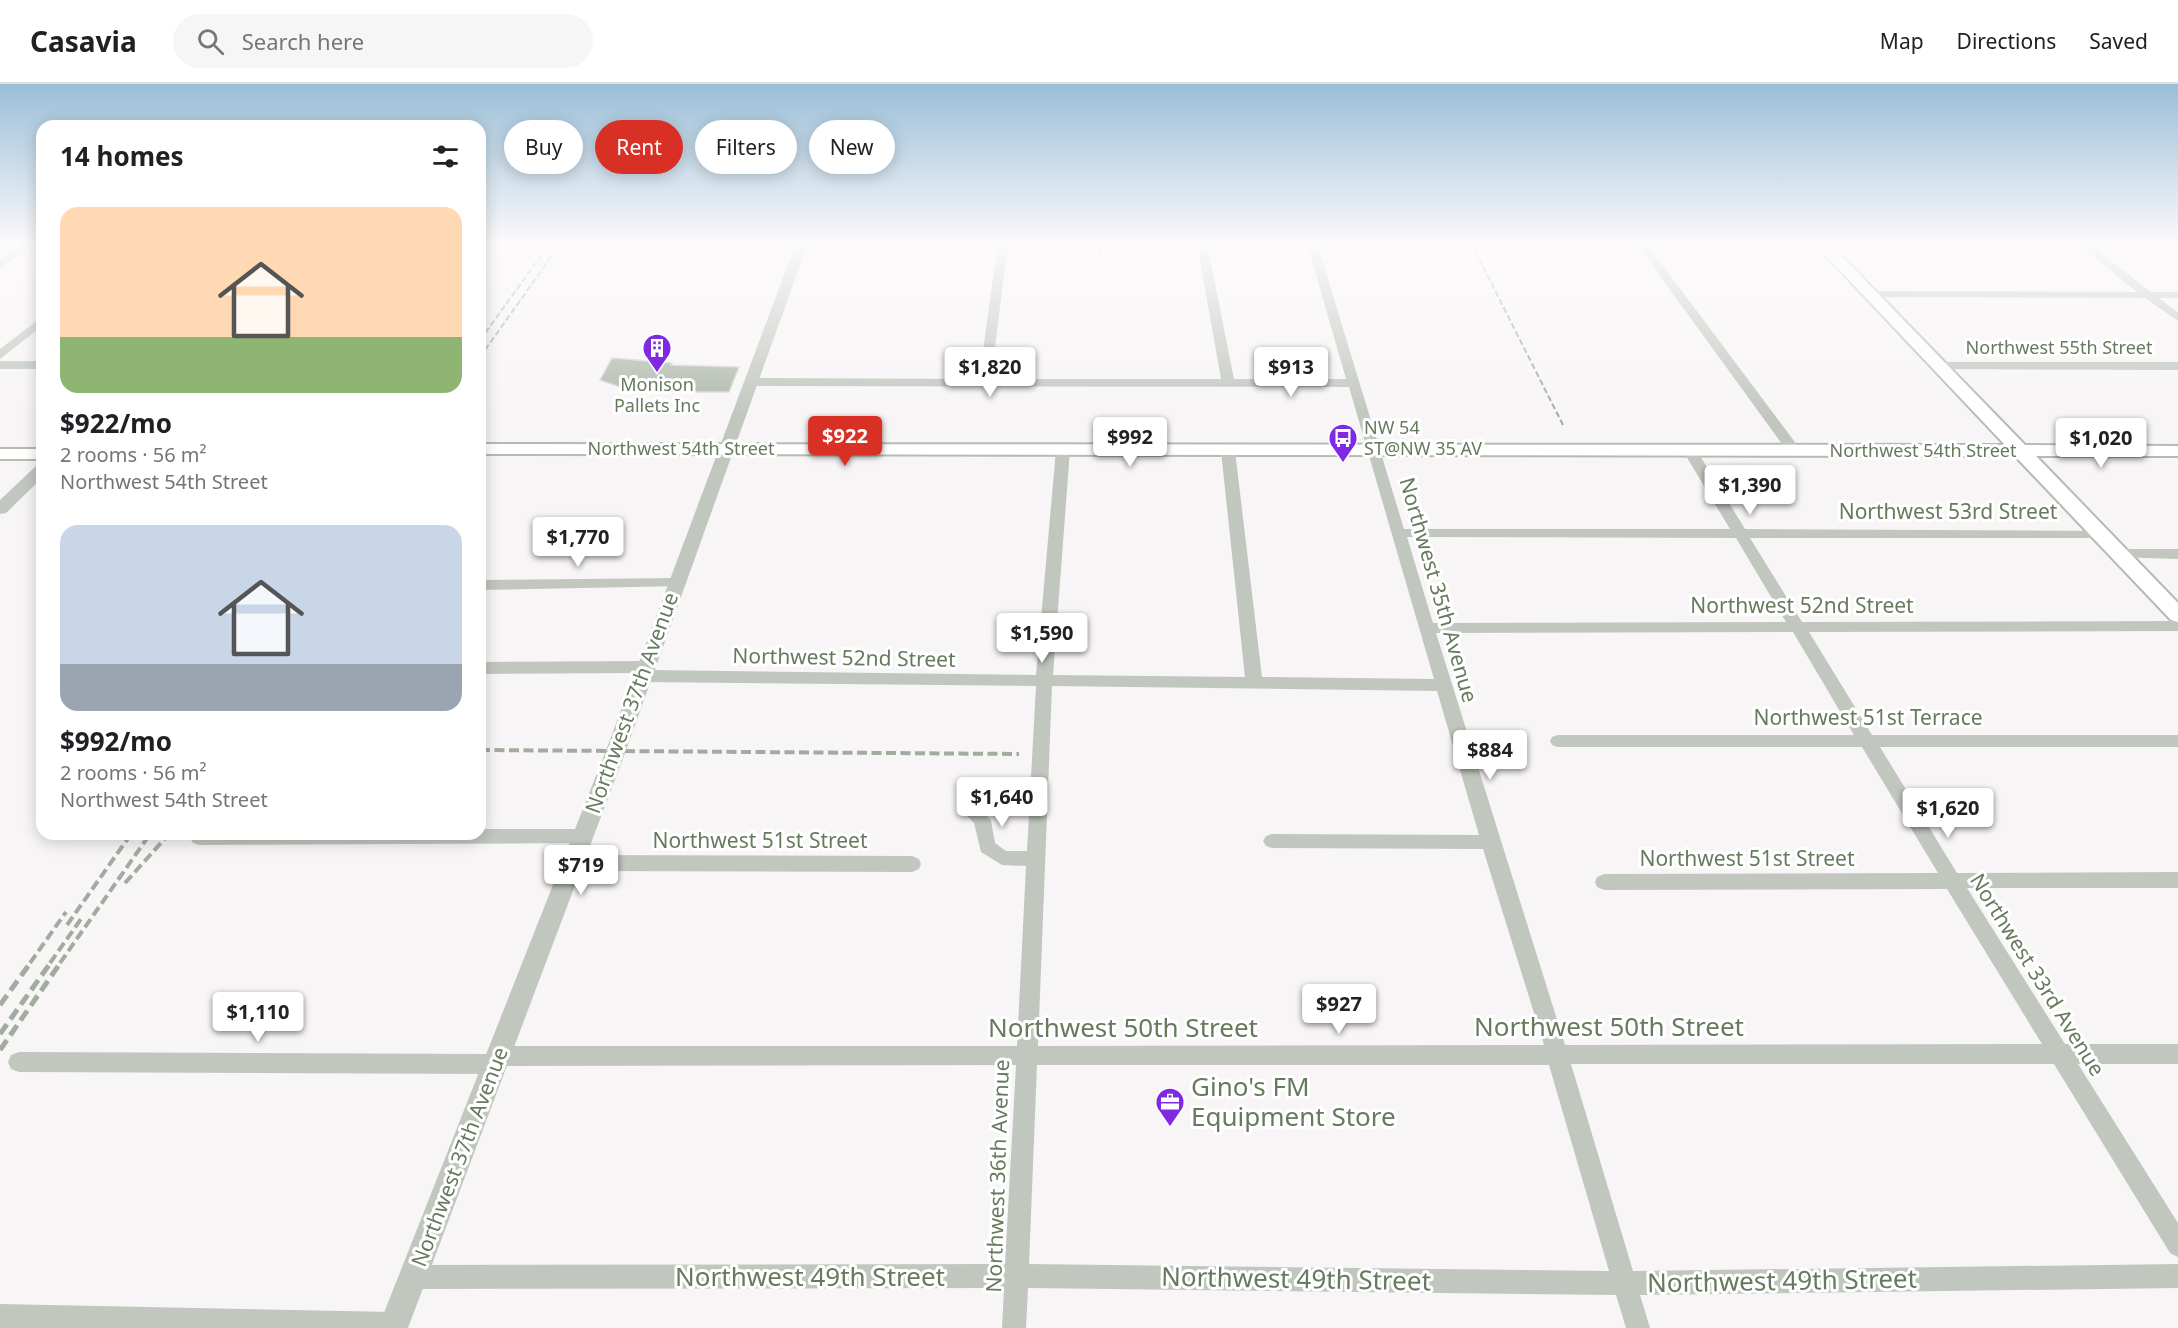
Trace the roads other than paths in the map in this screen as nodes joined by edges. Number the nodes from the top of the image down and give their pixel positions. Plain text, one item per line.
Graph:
1 (781, 301) edge
2 (995, 301) edge
3 (1213, 301) edge
4 (1329, 301) edge
5 (1683, 301) edge
6 (1878, 301) edge
7 (2156, 301) edge
8 (2178, 318) edge
9 (36, 325) edge
10 (0, 355) edge
11 (0, 365) edge
12 (36, 365) edge
13 (1940, 366) junction
14 (2178, 366) edge
15 (752, 382) junction
16 (1228, 382) junction
17 (984, 383) junction
18 (1354, 383) junction
19 (0, 443) edge
20 (36, 443) edge
21 (486, 449) edge
22 (726, 449) junction
23 (1063, 450) junction
24 (1228, 451) junction
25 (1373, 451) junction
26 (1690, 451) junction
27 (2023, 451) junction
28 (2178, 451) edge
29 (1794, 452) junction
30 (0, 454) edge
31 (36, 454) edge
32 (36, 475) edge
33 (0, 509) edge
34 (1740, 532) junction
35 (1398, 533) junction
36 (2102, 534) junction
37 (2120, 554) junction
38 (2178, 554) edge
39 (677, 584) junction
40 (486, 585) edge
41 (2178, 615) edge
42 (2178, 626) edge
43 (1426, 627) junction
44 (1800, 627) junction
45 (486, 668) edge
46 (643, 672) junction
47 (1044, 681) junction
48 (1254, 682) junction
49 (1443, 685) junction
50 (1558, 741) dead end
51 (1867, 741) junction
52 (2178, 741) edge
53 (968, 790) dead end
54 (582, 836) junction
55 (486, 837) edge
56 (1272, 841) dead end
57 (1490, 842) junction
58 (1035, 859) junction
59 (571, 863) junction
60 (912, 864) dead end
61 (1951, 879) junction
62 (2178, 880) edge
63 (1604, 882) dead end
64 (1557, 1054) junction
65 (2059, 1054) junction
66 (2178, 1054) edge
67 (1026, 1055) junction
68 (498, 1060) junction
69 (19, 1062) dead end
70 (2178, 1245) edge
71 (1017, 1276) junction
72 (2178, 1276) edge
73 (413, 1277) junction
74 (1624, 1283) junction
75 (0, 1316) edge
76 (394, 1326) edge
77 (1014, 1328) edge
78 (1638, 1328) edge

1 - 15 street, Northwest 37th Avenue
2 - 17 street
3 - 16 street
4 - 18 street, Northwest 35th Avenue
5 - 29 street
6 - 13 main road
7 - 8 street
9 - 10 street
11 - 12 street
13 - 14 street, Northwest 55th Street
13 - 27 main road
15 - 17 street
15 - 22 street, Northwest 37th Avenue
16 - 17 street
16 - 18 street
18 - 25 street, Northwest 35th Avenue
19 - 20 main road
21 - 22 main road, Northwest 54th Street
22 - 23 main road, Northwest 54th Street
22 - 39 street, Northwest 37th Avenue
23 - 24 main road, Northwest 54th Street
23 - 47 street, Northwest 36th Avenue
24 - 25 main road, Northwest 54th Street
24 - 48 street
25 - 26 main road, Northwest 54th Street
25 - 35 street, Northwest 35th Avenue
26 - 29 main road, Northwest 54th Street
26 - 34 street, Northwest 33rd Avenue
27 - 28 main road, Northwest 54th Street
27 - 29 main road, Northwest 54th Street
27 - 36 main road
30 - 31 main road
32 - 33 street
34 - 35 street, Northwest 53rd Street
34 - 36 street, Northwest 53rd Street
34 - 44 street, Northwest 33rd Avenue
35 - 43 street, Northwest 35th Avenue
36 - 37 main road
37 - 38 street
37 - 41 main road
39 - 40 street
39 - 46 street, Northwest 37th Avenue
42 - 44 street, Northwest 52nd Street
43 - 44 street, Northwest 52nd Street
43 - 49 street, Northwest 35th Avenue
44 - 51 street, Northwest 33rd Avenue
45 - 46 street, Northwest 52nd Street
46 - 47 street, Northwest 52nd Street
46 - 54 street, Northwest 37th Avenue
47 - 48 street, Northwest 52nd Street
47 - 58 street, Northwest 36th Avenue
48 - 49 street, Northwest 52nd Street
49 - 57 street, Northwest 35th Avenue
50 - 51 street, Northwest 51st Terrace
51 - 52 street, Northwest 51st Terrace
51 - 61 street, Northwest 33rd Avenue
53 - 58 street
54 - 55 street
54 - 59 street, Northwest 37th Avenue
56 - 57 street
57 - 64 street, Northwest 35th Avenue
58 - 67 street, Northwest 36th Avenue
59 - 60 street, Northwest 51st Street
59 - 68 street, Northwest 37th Avenue
61 - 62 street, Northwest 51st Street
61 - 63 street, Northwest 51st Street
61 - 65 street, Northwest 33rd Avenue
64 - 65 street, Northwest 50th Street
64 - 67 street, Northwest 50th Street
64 - 74 street, Northwest 35th Avenue
65 - 66 street, Northwest 50th Street
65 - 70 street, Northwest 33rd Avenue
67 - 68 street, Northwest 50th Street
67 - 71 street, Northwest 36th Avenue
68 - 69 street, Northwest 50th Street
68 - 73 street, Northwest 37th Avenue
71 - 73 street, Northwest 49th Street
71 - 74 street, Northwest 49th Street
71 - 77 street, Northwest 36th Avenue
72 - 74 street, Northwest 49th Street
73 - 76 street, Northwest 37th Avenue
74 - 78 street, Northwest 35th Avenue
75 - 76 street

